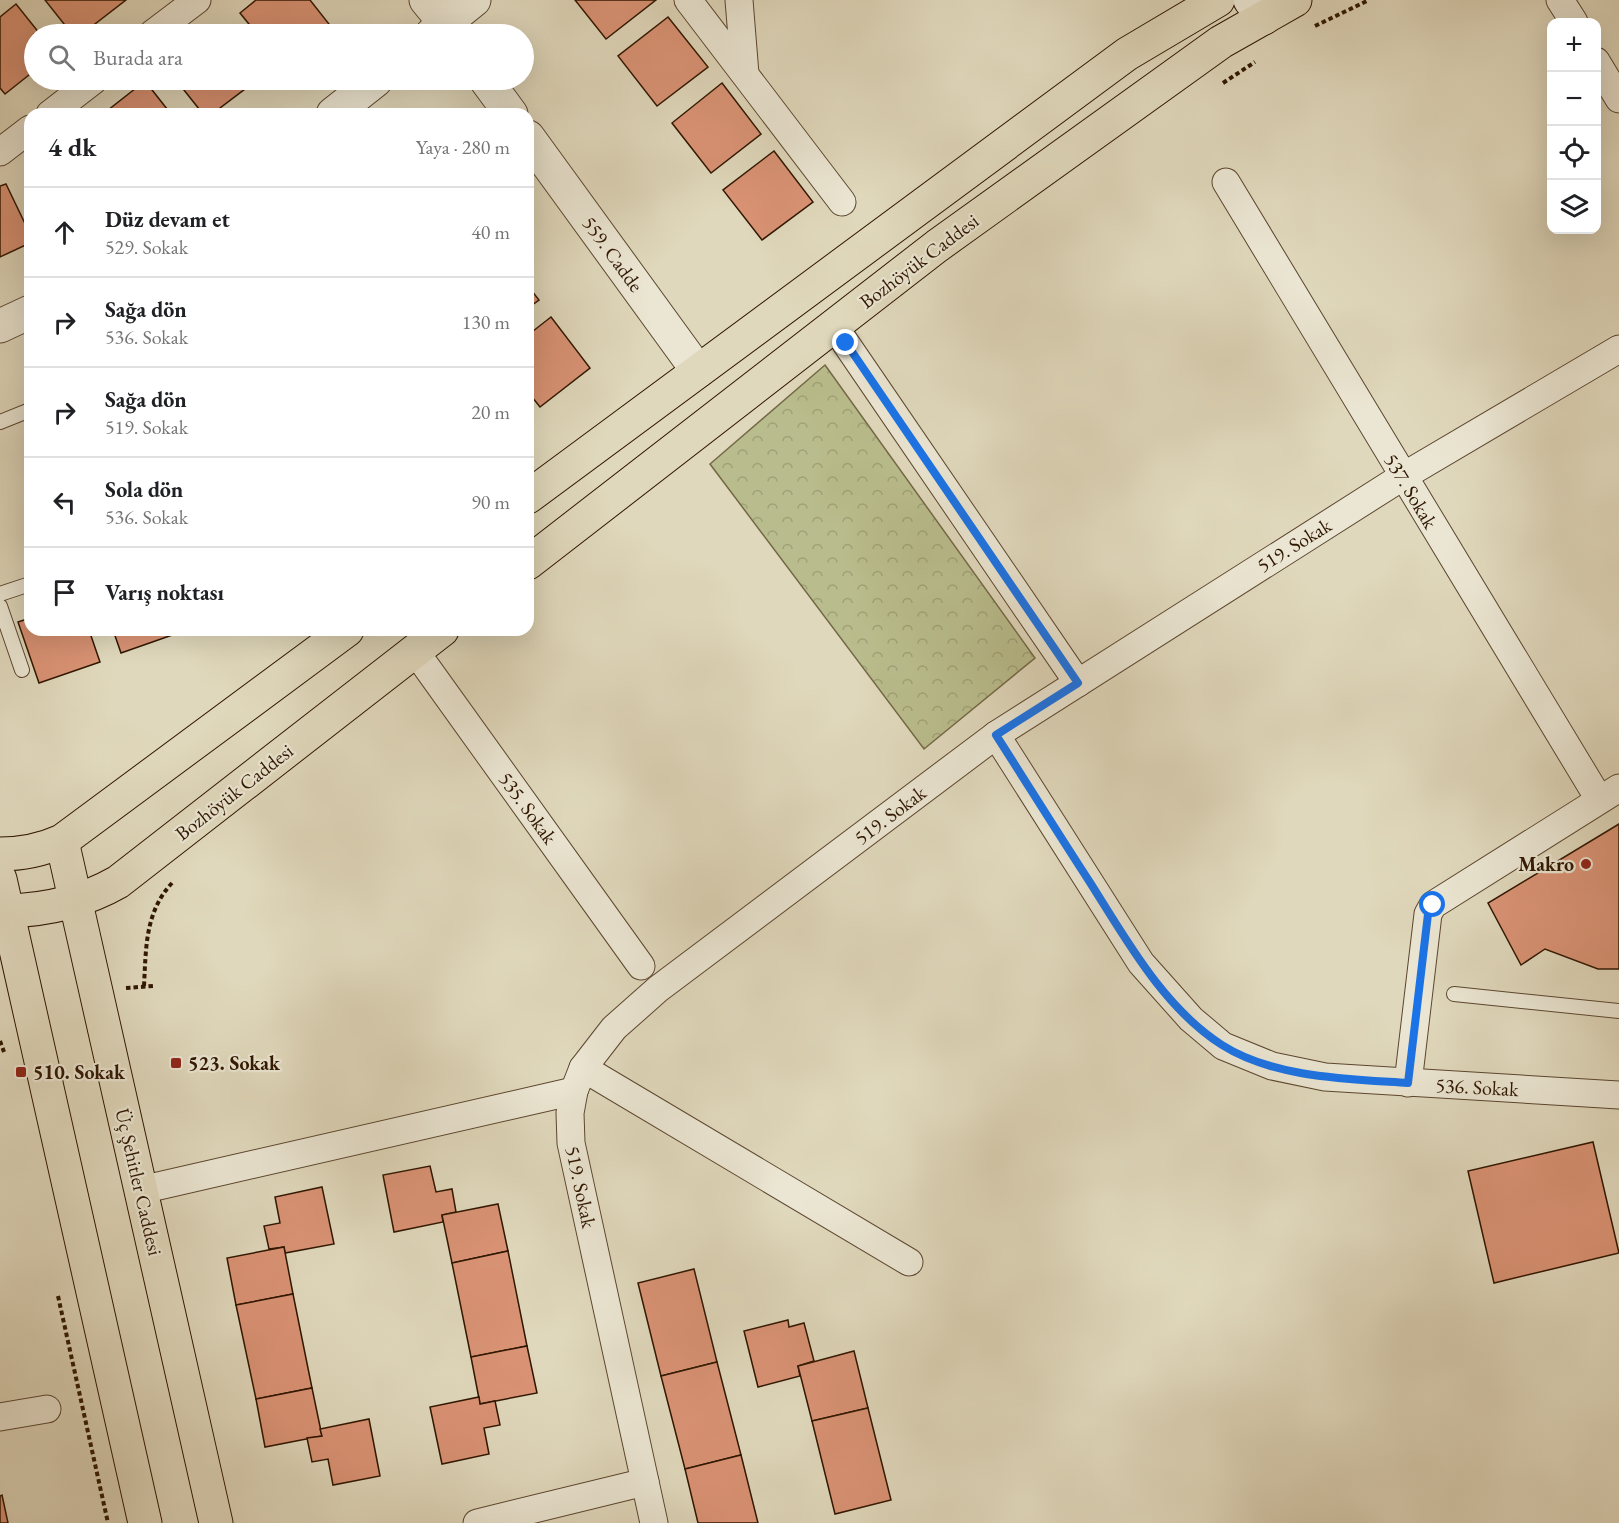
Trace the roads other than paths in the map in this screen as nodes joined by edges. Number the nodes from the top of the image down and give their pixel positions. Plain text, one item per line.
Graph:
1 (197, 0) edge
2 (474, 0) edge
3 (688, 0) edge
4 (739, 0) edge
5 (1295, 0) edge
6 (1560, 0) edge
7 (1201, 4) edge
8 (1257, 9) edge
9 (1571, 18) edge
10 (439, 23) edge
11 (165, 24) edge
12 (1221, 42) junction
13 (1601, 69) edge
14 (745, 75) junction
15 (81, 90) edge
16 (363, 90) edge
17 (494, 90) edge
18 (1619, 99) edge
19 (58, 108) edge
20 (341, 108) edge
21 (507, 108) edge
22 (24, 134) edge
23 (534, 145) edge
24 (0, 152) edge
25 (1226, 182) dead end
26 (842, 202) dead end
27 (24, 315) edge
28 (0, 326) edge
29 (834, 326) junction
30 (1619, 349) edge
31 (699, 371) junction
32 (24, 412) edge
33 (0, 422) edge
34 (1402, 477) junction
35 (534, 493) edge
36 (534, 558) edge
37 (24, 586) edge
38 (0, 594) edge
39 (0, 606) edge
40 (339, 636) edge
41 (435, 636) edge
42 (416, 651) junction
43 (22, 670) dead end
44 (1078, 683) junction
45 (996, 735) junction
46 (1609, 793) edge
47 (62, 841) junction
48 (0, 854) edge
49 (0, 879) edge
50 (76, 901) junction
51 (4, 911) edge
52 (641, 966) dead end
53 (1454, 994) dead end
54 (1619, 1011) edge
55 (579, 1079) junction
56 (1408, 1083) junction
57 (1619, 1095) edge
58 (141, 1190) junction
59 (909, 1262) dead end
60 (46, 1409) road end
61 (0, 1417) edge
62 (645, 1482) junction
63 (145, 1523) edge
64 (216, 1523) edge
65 (477, 1523) edge
66 (654, 1523) edge

1 - 11 street
2 - 10 street
3 - 14 street
4 - 14 street
5 - 8 main road, Bozhöyük Caddesi
6 - 9 street
7 - 12 street
7 - 31 main road
8 - 12 main road, Bozhöyük Caddesi
12 - 29 main road, Bozhöyük Caddesi
13 - 18 street
14 - 26 street
15 - 19 street
16 - 20 street
17 - 21 street
22 - 24 street
23 - 31 street, 559. Cadde
25 - 34 street, 537. Sokak
27 - 28 street
29 - 36 main road, Bozhöyük Caddesi
29 - 44 street
30 - 34 street, 519. Sokak
31 - 35 main road
32 - 33 lane
34 - 44 street, 519. Sokak
34 - 46 street, 537. Sokak
37 - 38 lane
39 - 43 lane
40 - 47 main road
41 - 42 main road, Bozhöyük Caddesi
42 - 50 main road, Bozhöyük Caddesi
42 - 52 street, 535. Sokak
44 - 45 street, 519. Sokak
45 - 55 street, 519. Sokak
45 - 56 street, 536. Sokak
46 - 56 street
47 - 48 main road
47 - 50 main road, Üç Şehitler Caddesi
49 - 51 main road
50 - 51 main road, Bozhöyük Caddesi
50 - 58 main road, Üç Şehitler Caddesi
51 - 63 main road
53 - 54 lane
55 - 58 street
55 - 59 street
55 - 62 street, 519. Sokak
56 - 57 street, 536. Sokak
58 - 64 main road, Üç Şehitler Caddesi
60 - 61 street
62 - 65 street
62 - 66 street, 519. Sokak

